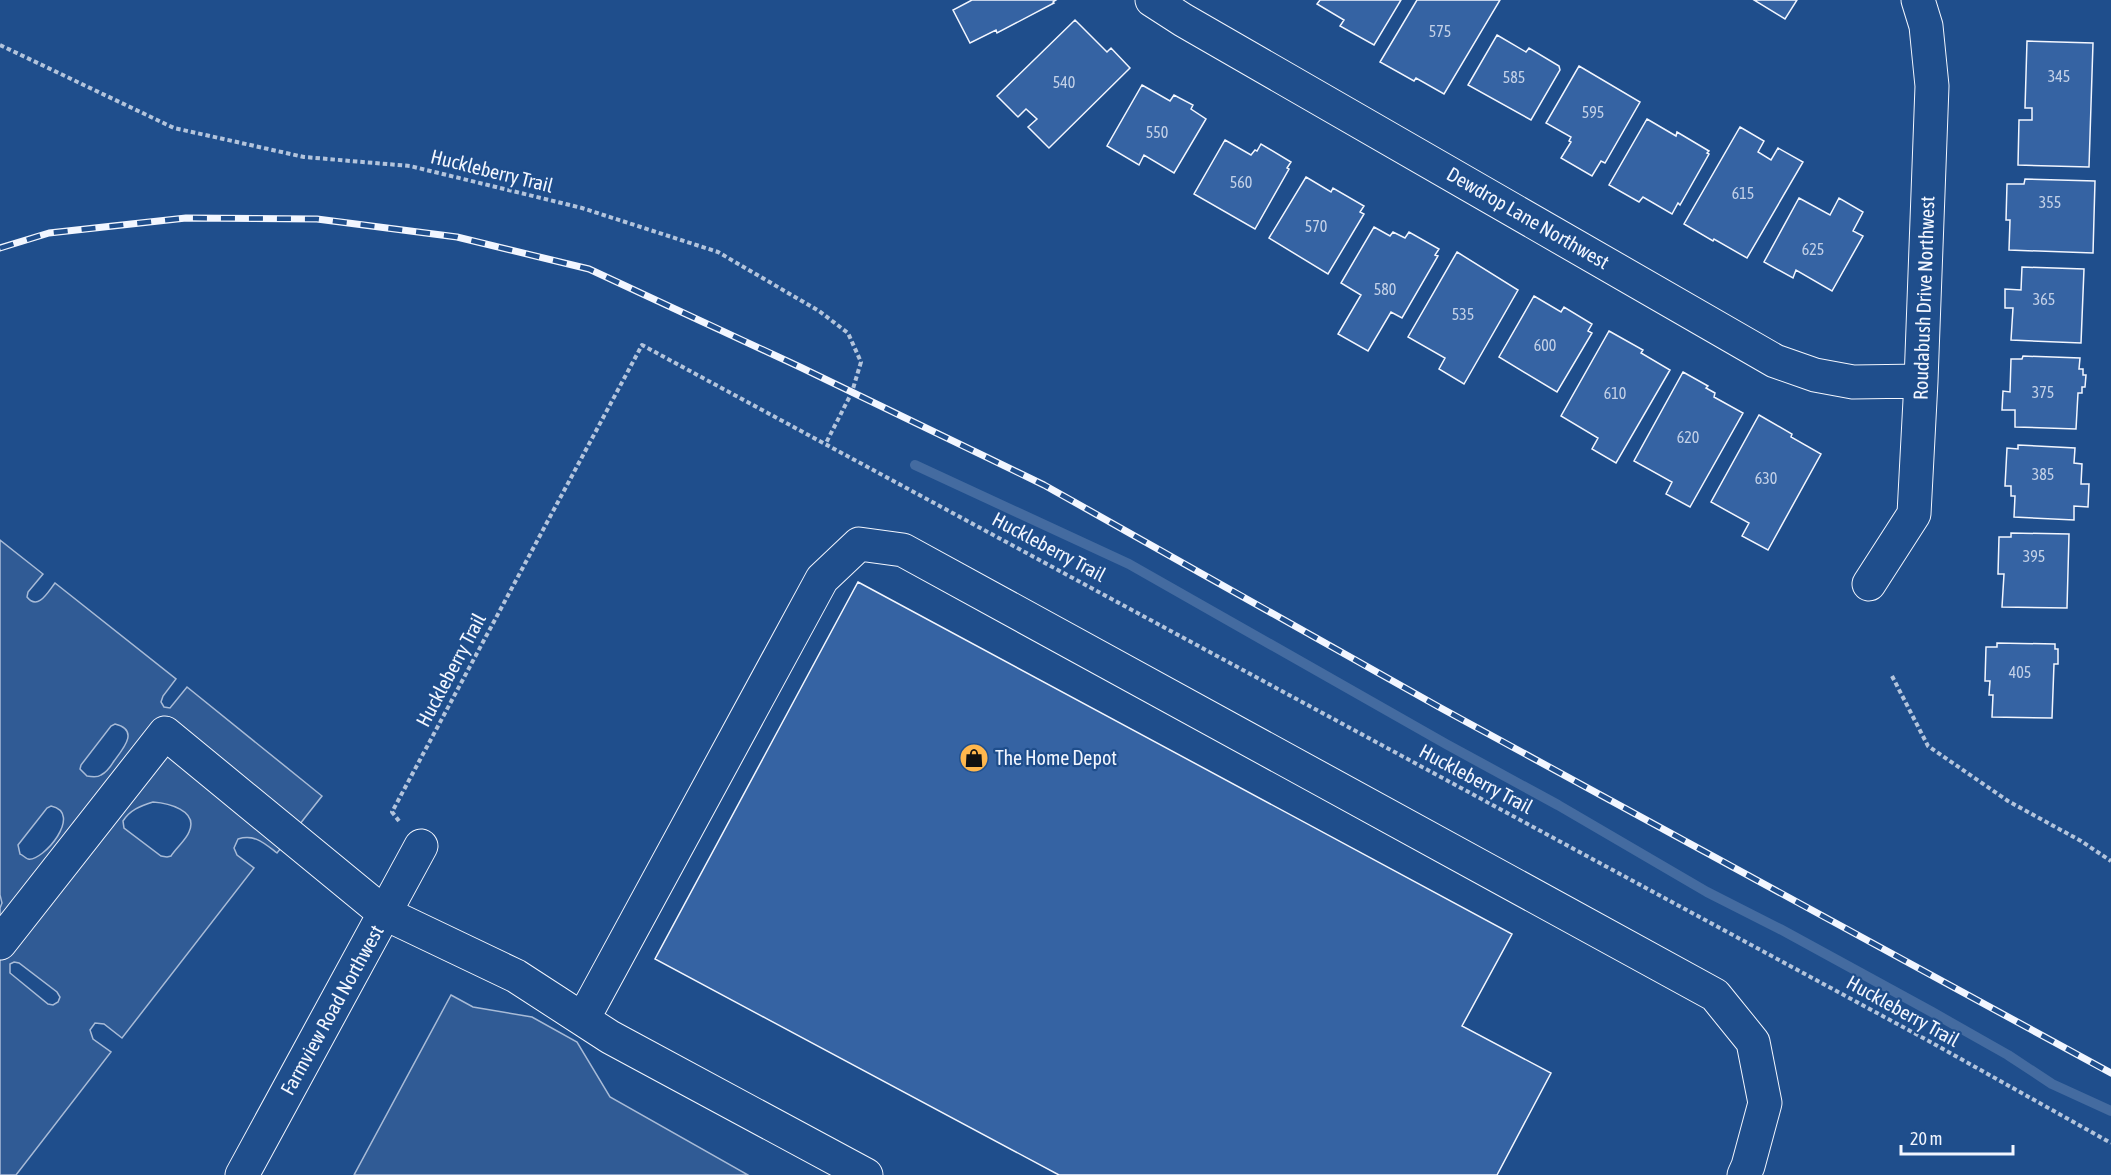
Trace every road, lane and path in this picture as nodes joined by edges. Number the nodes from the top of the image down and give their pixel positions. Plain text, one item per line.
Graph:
1 (1152, 0) edge
2 (1918, 0) edge
3 (0, 45) edge
4 (1921, 381) junction
5 (826, 443) junction
6 (1869, 584) dead end
7 (1892, 676) dead end
8 (392, 812) dead end
9 (421, 846) dead end
10 (2111, 861) edge
11 (384, 913) junction
12 (0, 943) edge
13 (583, 1019) junction
14 (2111, 1143) edge
15 (242, 1175) edge
16 (866, 1175) edge
17 (1744, 1175) edge

1 - 4 street, Dewdrop Lane Northwest
2 - 4 street, Roudabush Drive Northwest
3 - 5 path, Huckleberry Trail
4 - 6 street, Roudabush Drive Northwest
5 - 8 path, Huckleberry Trail
5 - 14 path, Huckleberry Trail
7 - 10 path
9 - 11 street, Farmview Road Northwest
11 - 12 street
11 - 13 street
11 - 15 street, Farmview Road Northwest
13 - 16 street
13 - 17 street

